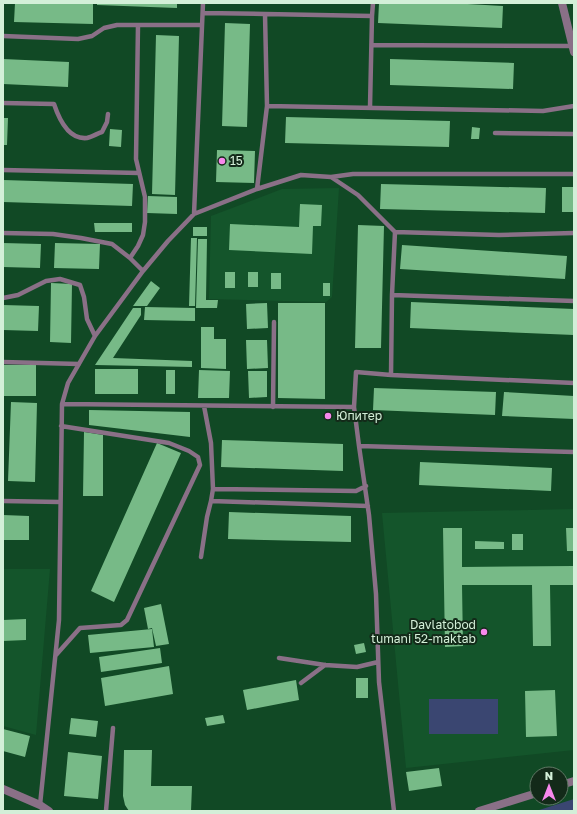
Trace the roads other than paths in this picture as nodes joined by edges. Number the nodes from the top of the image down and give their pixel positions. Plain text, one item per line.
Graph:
1 (203, 3) edge
2 (373, 3) edge
3 (562, 3) edge
4 (203, 13) junction
5 (265, 14) junction
6 (372, 16) junction
7 (138, 25) junction
8 (202, 25) junction
9 (3, 36) edge
10 (372, 45) junction
11 (573, 49) edge
12 (3, 103) edge
13 (267, 106) junction
14 (574, 106) edge
15 (370, 107) junction
16 (108, 114) dead end
17 (495, 133) dead end
18 (574, 134) edge
19 (3, 170) edge
20 (139, 173) junction
21 (574, 174) edge
22 (331, 177) junction
23 (257, 189) junction
24 (194, 214) junction
25 (395, 232) junction
26 (3, 233) edge
27 (574, 233) edge
28 (130, 258) junction
29 (143, 271) junction
30 (392, 295) junction
31 (3, 298) edge
32 (574, 301) edge
33 (274, 322) dead end
34 (95, 336) junction
35 (3, 362) edge
36 (79, 364) junction
37 (391, 375) junction
38 (574, 383) edge
39 (62, 404) junction
40 (204, 406) junction
41 (272, 407) junction
42 (354, 407) junction
43 (61, 426) junction
44 (359, 446) junction
45 (574, 452) edge
46 (366, 486) junction
47 (213, 489) junction
48 (3, 501) edge
49 (211, 501) junction
50 (60, 502) junction
51 (368, 506) junction
52 (201, 557) dead end
53 (56, 655) junction
54 (279, 658) dead end
55 (378, 662) junction
56 (325, 665) junction
57 (301, 683) dead end
58 (112, 728) dead end
59 (3, 789) edge
60 (529, 795) edge
61 (40, 806) junction
62 (48, 811) edge
63 (106, 811) edge
64 (394, 811) edge
65 (479, 811) edge

1 - 4 lane
2 - 6 lane
3 - 11 street
4 - 5 lane
4 - 8 lane
5 - 6 lane
5 - 13 lane
6 - 10 lane
7 - 8 lane
7 - 9 lane
7 - 20 lane
8 - 24 lane
10 - 11 lane
10 - 15 lane
12 - 16 lane
13 - 15 lane
13 - 23 lane
14 - 15 lane
17 - 18 lane
19 - 20 lane
20 - 28 lane
21 - 22 lane
22 - 23 lane
22 - 25 lane
23 - 24 lane
24 - 29 lane
25 - 27 lane
25 - 30 lane
26 - 28 lane
28 - 29 lane
29 - 34 lane
30 - 32 lane
30 - 37 lane
31 - 34 lane
33 - 41 lane
34 - 36 lane
35 - 36 lane
36 - 39 lane
37 - 38 lane
37 - 42 lane
39 - 40 lane
39 - 43 lane
40 - 41 lane
40 - 47 lane
41 - 42 lane
42 - 44 lane
43 - 50 lane
43 - 53 lane
44 - 45 lane
44 - 46 lane
46 - 47 lane
46 - 51 lane
47 - 49 lane
48 - 50 lane
49 - 51 lane
49 - 52 lane
50 - 53 lane
51 - 55 lane
53 - 61 lane
54 - 56 lane
55 - 56 lane
55 - 64 lane
56 - 57 lane
58 - 63 lane
59 - 61 street
60 - 65 street
61 - 62 street

